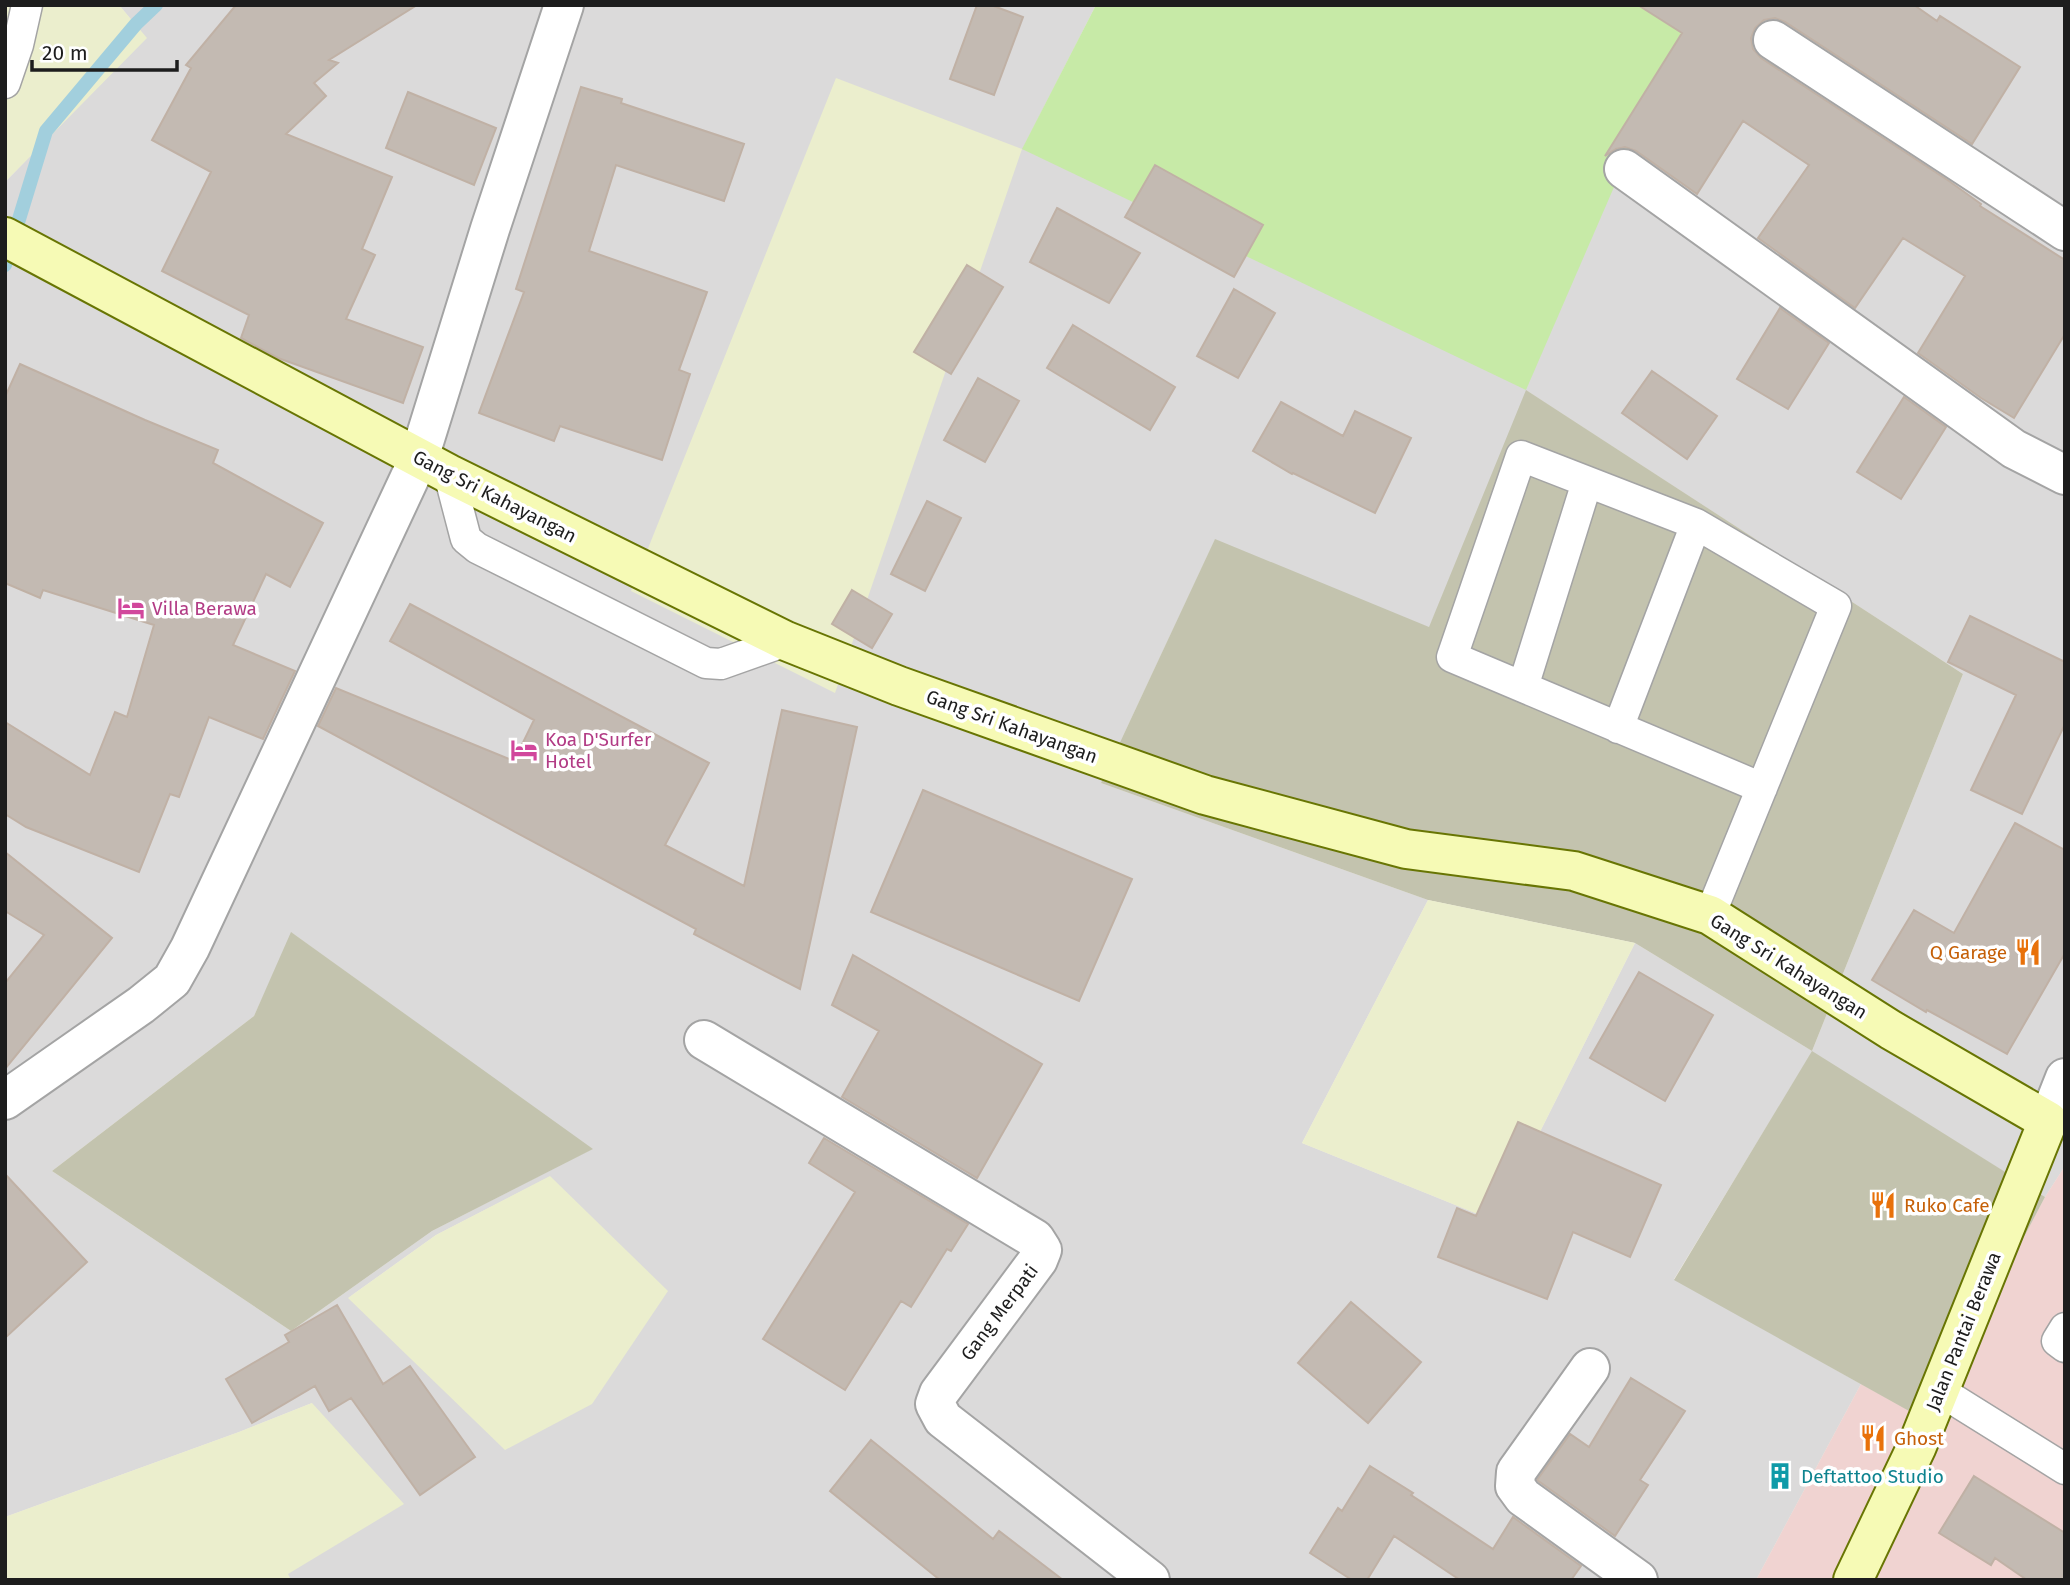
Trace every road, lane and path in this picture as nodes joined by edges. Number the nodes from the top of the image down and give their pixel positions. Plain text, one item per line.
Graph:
1 (27, 5) edge
2 (564, 5) edge
3 (1773, 40) dead end
4 (5, 83) edge
5 (1624, 169) dead end
6 (2065, 231) edge
7 (5, 237) edge
8 (434, 466) junction
9 (2065, 475) edge
10 (1587, 482) junction
11 (1696, 524) junction
12 (786, 641) junction
13 (1524, 687) junction
14 (1618, 728) junction
15 (1762, 788) junction
16 (1710, 915) junction
17 (704, 1040) dead end
18 (2065, 1078) edge
19 (5, 1100) edge
20 (2048, 1121) junction
21 (2065, 1328) edge
22 (2065, 1347) edge
23 (1590, 1368) dead end
24 (1940, 1391) junction
25 (2065, 1469) edge
26 (1524, 1527) dead end
27 (1150, 1580) edge
28 (1597, 1580) edge
29 (1637, 1580) edge
30 (1853, 1580) edge

1 - 4 lane
2 - 8 street
3 - 6 street
5 - 9 street
7 - 8 street, Gang Sri Kahayangan
8 - 12 street, Gang Sri Kahayangan
8 - 12 lane
8 - 19 street
10 - 11 lane
10 - 13 lane
10 - 13 lane
11 - 14 lane
11 - 15 lane
12 - 16 street, Gang Sri Kahayangan
13 - 14 lane
14 - 15 lane
15 - 16 lane
16 - 20 street, Gang Sri Kahayangan
17 - 27 street, Gang Merpati
18 - 20 street, Jalan Pantai Berawa
20 - 24 street, Jalan Pantai Berawa
21 - 22 lane
23 - 29 street
24 - 25 lane
24 - 30 street, Jalan Pantai Berawa
26 - 28 street

